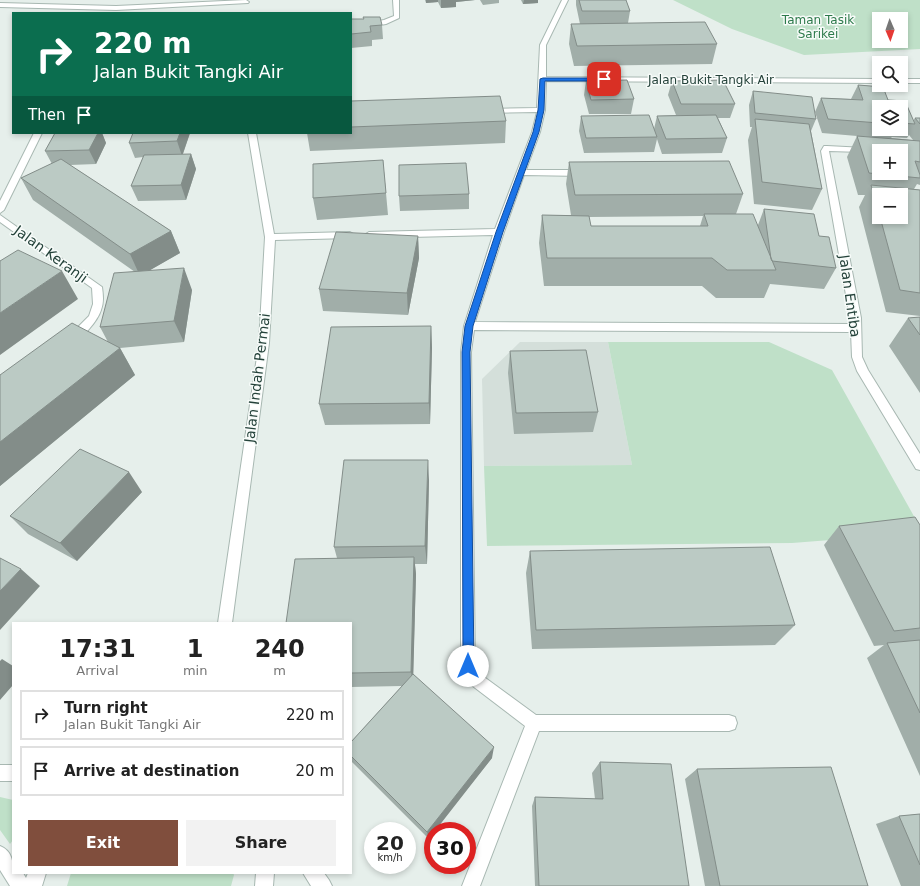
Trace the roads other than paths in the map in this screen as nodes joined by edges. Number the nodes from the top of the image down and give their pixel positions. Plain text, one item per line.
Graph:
1 (396, 0) edge
2 (565, 0) edge
3 (246, 3) edge
4 (0, 5) edge
5 (352, 28) edge
6 (543, 79) junction
7 (872, 80) edge
8 (908, 81) edge
9 (920, 81) edge
10 (541, 110) junction
11 (478, 111) edge
12 (38, 134) edge
13 (252, 134) edge
14 (862, 150) edge
15 (522, 172) junction
16 (592, 173) edge
17 (0, 210) edge
18 (0, 218) edge
19 (500, 232) junction
20 (270, 237) junction
21 (469, 326) junction
22 (856, 328) junction
23 (61, 346) edge
24 (920, 465) edge
25 (226, 622) edge
26 (729, 723) dead end
27 (534, 724) junction
28 (0, 773) edge
29 (12, 773) edge
30 (0, 855) edge
31 (12, 874) edge
32 (12, 874) edge
33 (37, 874) edge
34 (265, 874) edge
35 (313, 874) edge
36 (20, 886) edge
37 (33, 886) edge
38 (264, 886) edge
39 (323, 886) edge
40 (470, 886) edge

1 - 5 street
2 - 6 street
3 - 4 street
6 - 7 street, Jalan Bukit Tangki Air
6 - 10 street
8 - 9 street
10 - 11 street
10 - 15 street
12 - 17 street
13 - 20 street, Jalan Indah Permai
14 - 22 street, Jalan Entiba
15 - 16 street
15 - 19 street
18 - 23 street, Jalan Keranji
19 - 20 street
19 - 21 street
20 - 25 street, Jalan Indah Permai
21 - 22 street
21 - 27 street
22 - 24 street, Jalan Entiba
26 - 27 street
27 - 40 street
28 - 29 street
30 - 32 street
31 - 36 street
33 - 37 street
34 - 38 street
35 - 39 street

